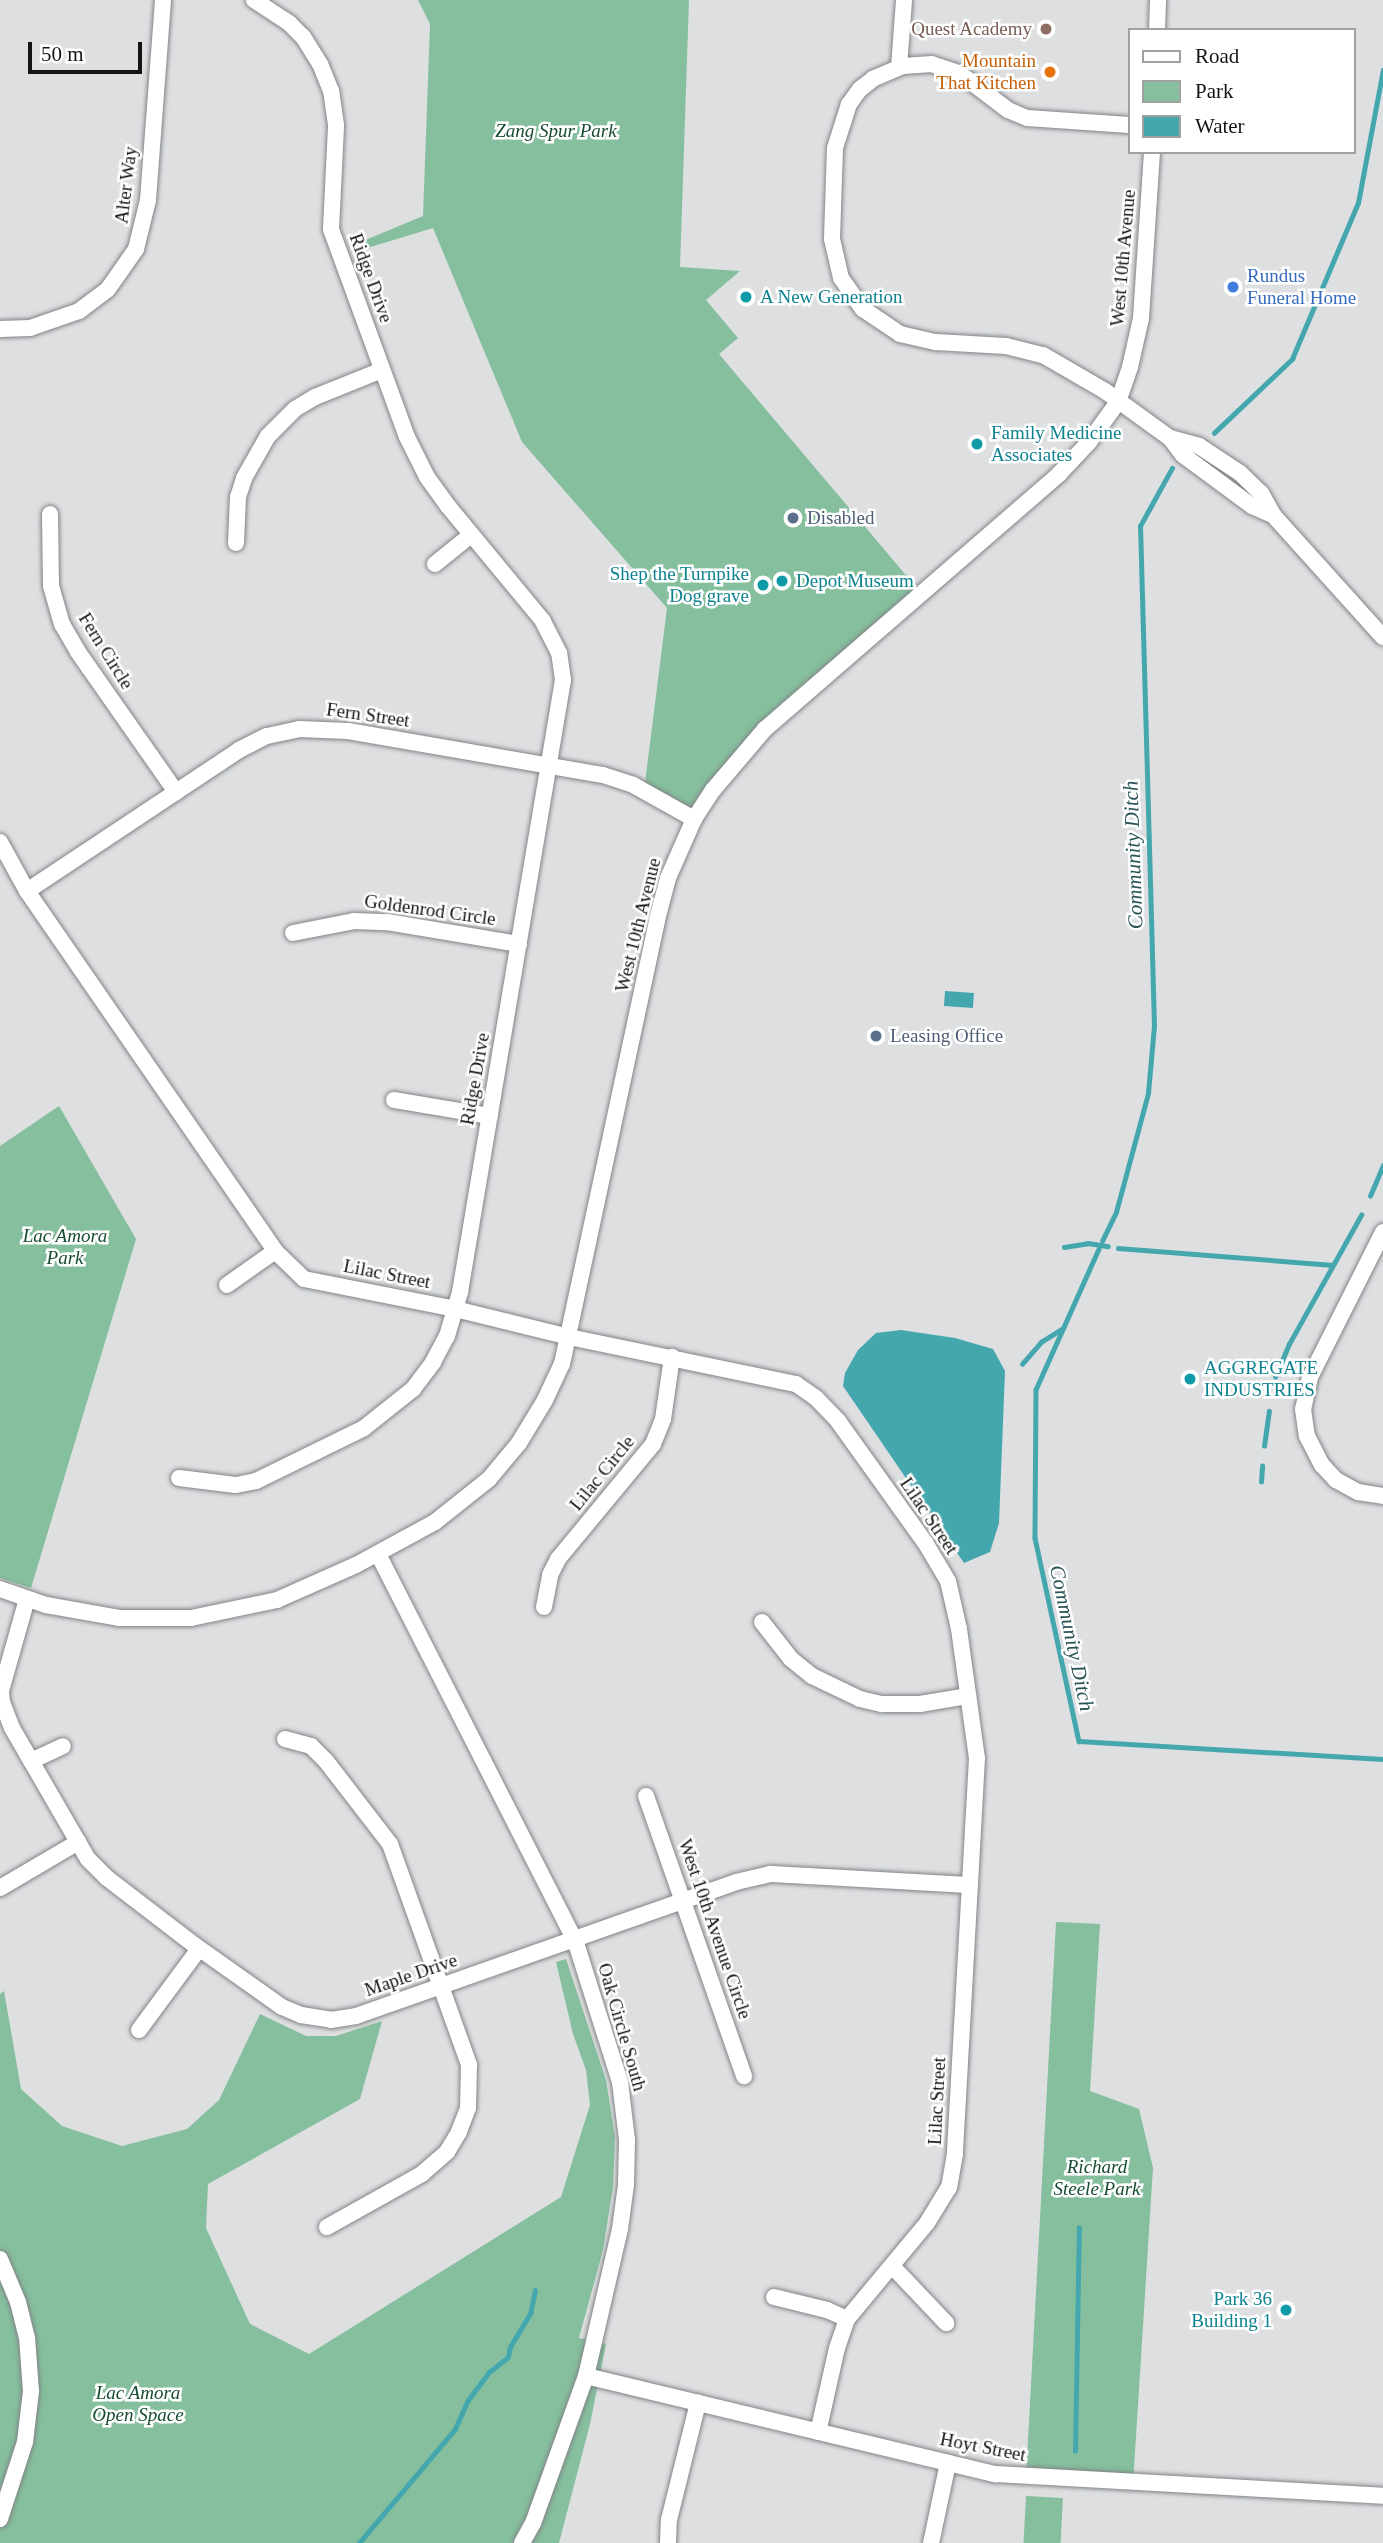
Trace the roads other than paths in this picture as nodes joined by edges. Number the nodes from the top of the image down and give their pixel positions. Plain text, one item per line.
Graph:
1 (163, 0) edge
2 (254, 0) edge
3 (904, 0) edge
4 (1158, 0) edge
5 (1157, 28) edge
6 (900, 67) junction
7 (1128, 125) edge
8 (1152, 154) edge
9 (0, 329) edge
10 (382, 370) junction
11 (1118, 402) junction
12 (50, 514) dead end
13 (471, 535) junction
14 (236, 543) dead end
15 (435, 564) dead end
16 (1383, 637) edge
17 (550, 765) junction
18 (176, 792) junction
19 (694, 819) junction
20 (0, 842) edge
21 (27, 891) junction
22 (293, 933) dead end
23 (519, 944) junction
24 (394, 1100) dead end
25 (490, 1116) junction
26 (1383, 1232) edge
27 (275, 1251) junction
28 (227, 1285) dead end
29 (455, 1309) junction
30 (569, 1337) junction
31 (672, 1357) junction
32 (178, 1478) dead end
33 (1383, 1496) edge
34 (377, 1554) junction
35 (0, 1589) edge
36 (27, 1599) junction
37 (544, 1607) dead end
38 (762, 1622) dead end
39 (1, 1695) edge
40 (968, 1696) junction
41 (285, 1739) dead end
42 (63, 1746) dead end
43 (31, 1761) junction
44 (646, 1796) dead end
45 (78, 1842) junction
46 (970, 1885) junction
47 (0, 1888) edge
48 (682, 1902) junction
49 (575, 1940) junction
50 (200, 1949) junction
51 (442, 1986) junction
52 (139, 2030) dead end
53 (744, 2076) dead end
54 (327, 2227) dead end
55 (0, 2259) edge
56 (892, 2266) junction
57 (774, 2297) dead end
58 (847, 2319) junction
59 (946, 2323) dead end
60 (586, 2376) junction
61 (698, 2403) junction
62 (818, 2432) junction
63 (948, 2463) junction
64 (1383, 2496) edge
65 (0, 2519) edge
66 (522, 2543) edge
67 (668, 2543) edge
68 (930, 2543) edge

1 - 9 street, Alter Way
2 - 10 street, Ridge Drive
3 - 6 street
4 - 5 street
6 - 7 street
6 - 11 street
8 - 11 street, West 10th Avenue
10 - 13 street, Ridge Drive
10 - 14 street
11 - 16 street
11 - 19 street, West 10th Avenue
12 - 18 street, Fern Circle
13 - 15 street
13 - 17 street, Ridge Drive
17 - 18 street, Fern Street
17 - 19 street, Fern Street
17 - 23 street, Ridge Drive
18 - 21 street, Fern Street
19 - 30 street, West 10th Avenue
20 - 21 street, Lilac Street
21 - 27 street, Lilac Street
22 - 23 street, Goldenrod Circle
23 - 25 street, Ridge Drive
24 - 25 street
25 - 29 street, Ridge Drive
26 - 33 street
27 - 28 street
27 - 29 street, Lilac Street
29 - 30 street, Lilac Street
29 - 32 street, Ridge Drive
30 - 31 street, Lilac Street
30 - 34 street, West 10th Avenue
31 - 37 street, Lilac Circle
31 - 40 street, Lilac Street
34 - 36 street, West 10th Avenue
34 - 49 street, Oak Circle South
35 - 36 street, West 10th Avenue
36 - 39 street, Maple Drive
38 - 40 street
39 - 43 street, Maple Drive
40 - 46 street, Lilac Street
41 - 51 street
42 - 43 street
43 - 45 street, Maple Drive
44 - 48 street, West 10th Avenue Circle
45 - 47 street
45 - 50 street, Maple Drive
46 - 48 street, Maple Drive
46 - 56 street, Lilac Street
48 - 49 street, Maple Drive
48 - 53 street, West 10th Avenue Circle
49 - 51 street, Maple Drive
49 - 60 street, Oak Circle South
50 - 51 street, Maple Drive
50 - 52 street
51 - 54 street
55 - 65 street
56 - 58 street, Lilac Street
56 - 59 street
57 - 58 street
58 - 62 street, Lilac Street
60 - 61 street, Hoyt Street
60 - 66 street, Oak Circle South
61 - 62 street, Hoyt Street
61 - 67 street
62 - 63 street, Hoyt Street
63 - 64 street, Hoyt Street
63 - 68 street

